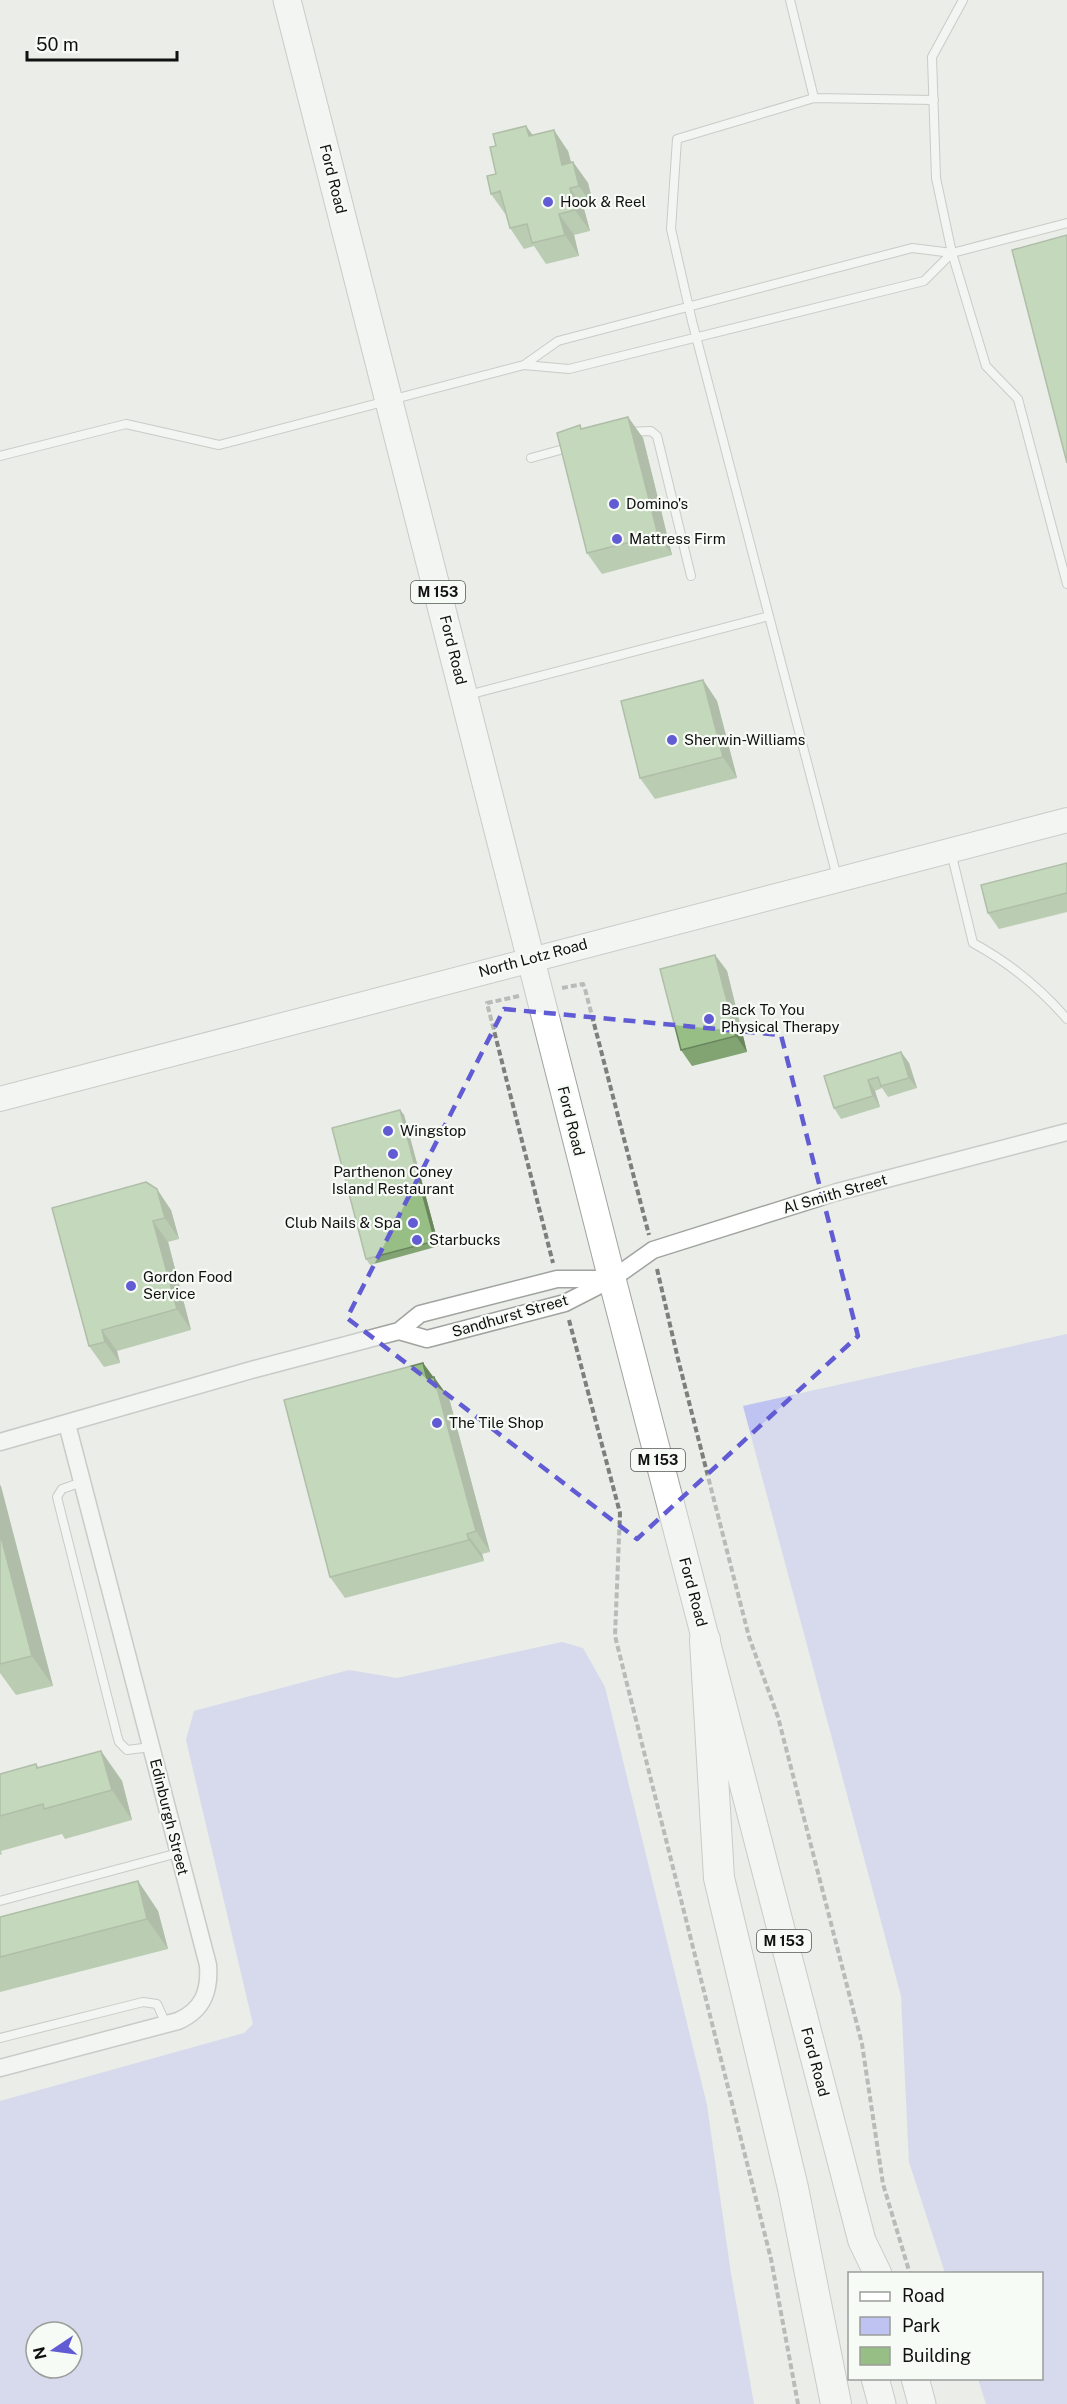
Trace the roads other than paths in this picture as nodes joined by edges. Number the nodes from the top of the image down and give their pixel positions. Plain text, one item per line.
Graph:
1 (287, 0) edge
2 (790, 0) edge
3 (963, 0) edge
4 (814, 98) junction
5 (934, 100) junction
6 (1067, 223) edge
7 (952, 253) junction
8 (688, 307) junction
9 (696, 338) junction
10 (524, 365) junction
11 (389, 400) junction
12 (622, 434) edge
13 (577, 446) edge
14 (0, 456) edge
15 (531, 458) dead end
16 (691, 576) dead end
17 (1067, 584) edge
18 (769, 616) junction
19 (464, 696) junction
20 (1067, 820) edge
21 (950, 850) junction
22 (837, 879) junction
23 (531, 959) junction
24 (1067, 1019) edge
25 (0, 1099) edge
26 (1067, 1132) edge
27 (612, 1279) junction
28 (399, 1331) junction
29 (67, 1424) junction
30 (0, 1442) edge
31 (82, 1482) junction
32 (705, 1640) junction
33 (151, 1747) junction
34 (178, 1853) junction
35 (0, 1901) edge
36 (166, 2024) junction
37 (0, 2038) edge
38 (0, 2068) edge
39 (862, 2241) junction
40 (859, 2272) edge
41 (877, 2272) edge
42 (875, 2380) edge
43 (915, 2380) edge
44 (836, 2404) edge
45 (882, 2404) edge
46 (922, 2404) edge

1 - 11 main road, Ford Road / M 153
2 - 4 lane
3 - 5 lane
4 - 5 lane
4 - 8 lane
5 - 7 lane
6 - 7 lane
7 - 8 lane
7 - 9 lane
7 - 17 lane
8 - 9 lane
8 - 10 lane
9 - 10 lane
9 - 18 lane
10 - 11 lane
11 - 14 lane
11 - 19 main road, Ford Road / M 153
12 - 16 lane
13 - 15 lane
18 - 19 lane
18 - 22 lane
19 - 23 main road, Ford Road / M 153
20 - 21 street, North Lotz Road
21 - 22 street, North Lotz Road
21 - 24 lane
22 - 23 street, North Lotz Road
23 - 25 street, North Lotz Road
23 - 27 main road, Ford Road / M 153
26 - 27 street, Al Smith Street
27 - 28 street, Sandhurst Street
27 - 28 street, Sandhurst Street
27 - 32 main road, Ford Road / M 153
28 - 29 street, Sandhurst Street
29 - 30 street, Sandhurst Street
29 - 31 street, Edinburgh Street
31 - 33 street, Edinburgh Street
31 - 33 lane
32 - 39 main road, Ford Road / M 153
32 - 44 highway
33 - 34 street, Edinburgh Street
34 - 35 lane
34 - 36 street, Edinburgh Street
36 - 37 lane
36 - 38 street, Edinburgh Street
39 - 40 main road, Ford Road / M 153
39 - 41 main road, Ford Road / M 153
42 - 45 main road
43 - 46 main road

